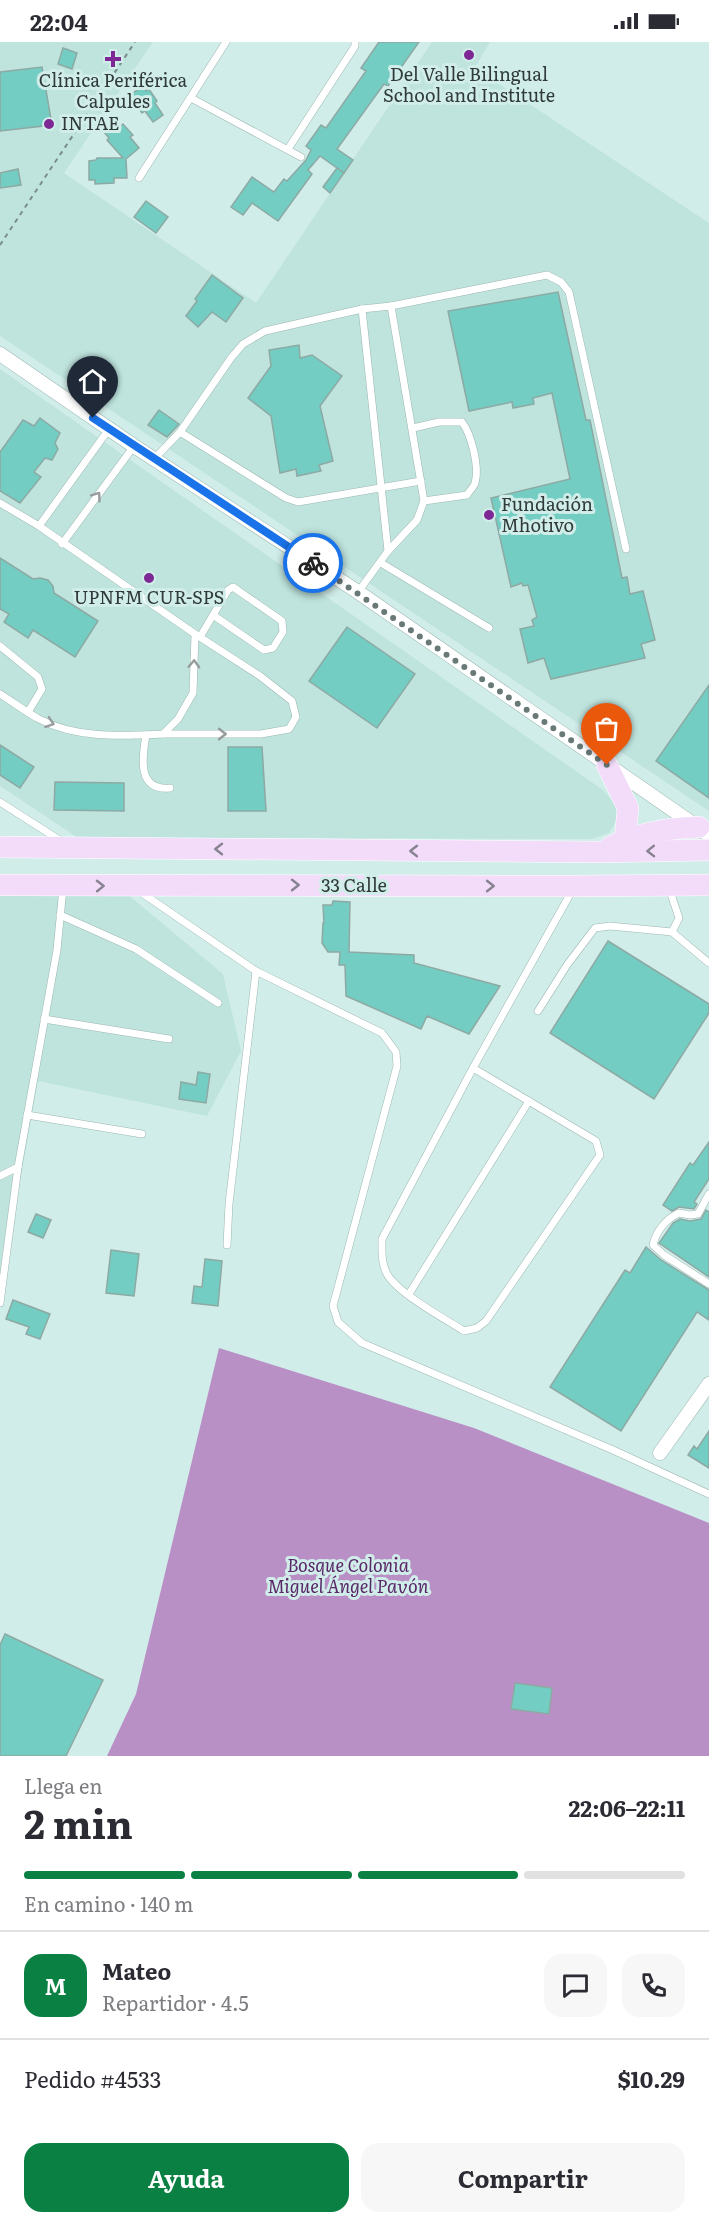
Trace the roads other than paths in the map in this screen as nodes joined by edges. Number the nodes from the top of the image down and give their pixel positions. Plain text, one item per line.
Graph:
1 (226, 42) edge
2 (355, 42) edge
3 (191, 98) junction
4 (288, 149) junction
5 (301, 157) dead end
6 (139, 178) dead end
7 (391, 306) junction
8 (362, 309) junction
9 (0, 354) edge
10 (413, 428) junction
11 (109, 429) junction
12 (180, 432) junction
13 (134, 446) junction
14 (154, 459) junction
15 (421, 481) junction
16 (380, 487) junction
17 (424, 501) junction
18 (0, 503) edge
19 (39, 526) junction
20 (62, 544) junction
21 (626, 549) dead end
22 (388, 551) junction
23 (381, 563) junction
24 (358, 592) junction
25 (213, 615) junction
26 (489, 628) dead end
27 (198, 635) junction
28 (0, 646) edge
29 (0, 694) edge
30 (28, 712) junction
31 (163, 734) junction
32 (146, 735) junction
33 (607, 765) junction
34 (170, 789) dead end
35 (0, 802) edge
36 (704, 831) edge
37 (625, 840) junction
38 (1, 845) edge
39 (73, 848) junction
40 (709, 850) edge
41 (600, 852) junction
42 (709, 870) edge
43 (667, 882) junction
44 (0, 885) edge
45 (129, 885) junction
46 (709, 885) edge
47 (63, 886) junction
48 (575, 886) junction
49 (60, 915) junction
50 (672, 932) junction
51 (709, 963) edge
52 (256, 971) junction
53 (218, 1003) dead end
54 (538, 1011) dead end
55 (44, 1019) junction
56 (169, 1040) dead end
57 (473, 1068) junction
58 (529, 1101) junction
59 (27, 1115) junction
60 (142, 1134) dead end
61 (18, 1167) junction
62 (0, 1176) edge
63 (709, 1194) edge
64 (706, 1208) edge
65 (227, 1245) dead end
66 (709, 1284) edge
67 (409, 1294) junction
68 (0, 1303) edge
69 (709, 1384) edge
70 (660, 1453) dead end
71 (709, 1494) edge

1 - 3 lane
2 - 4 lane
3 - 4 lane
3 - 6 lane
4 - 5 lane
7 - 8 lane
7 - 10 lane
7 - 21 lane
8 - 12 lane
8 - 16 lane
9 - 11 street
10 - 15 lane
10 - 17 lane
11 - 13 street
11 - 19 lane
12 - 14 lane
12 - 16 lane
13 - 14 street
20 -> 13 lane
14 - 24 street
15 - 16 lane
15 - 17 lane
16 - 22 lane
17 - 22 lane
18 - 19 lane
19 - 20 lane
20 - 27 lane
22 - 23 lane
23 - 24 lane
23 - 26 lane
24 - 33 street
25 - 25 lane
25 - 27 lane
31 -> 27 lane
31 -> 27 lane
28 - 30 lane
29 - 30 lane
30 -> 32 lane
31 - 32 lane
32 - 34 lane
33 - 36 street
33 - 37 main road
35 - 39 lane
36 - 37 main road
37 - 41 main road
38 - 39 main road, 33 Calle
41 -> 39 main road, 33 Calle
40 -> 41 main road, 33 Calle
42 - 43 main road
43 - 46 main road, 33 Calle
43 - 48 main road, 33 Calle
43 - 50 lane
44 - 47 main road, 33 Calle
47 -> 45 main road, 33 Calle
45 -> 48 main road, 33 Calle
45 - 52 lane
47 - 49 lane
48 - 57 lane
49 - 53 lane
49 - 55 lane
50 - 51 lane
50 - 54 lane
52 - 65 lane
52 - 71 lane
55 - 56 lane
55 - 59 lane
57 - 58 lane
57 - 67 lane
58 - 67 lane
58 - 67 lane
59 - 60 lane
59 - 61 lane
61 - 62 lane
61 - 68 lane
63 - 64 lane
64 - 66 lane
69 - 70 street

